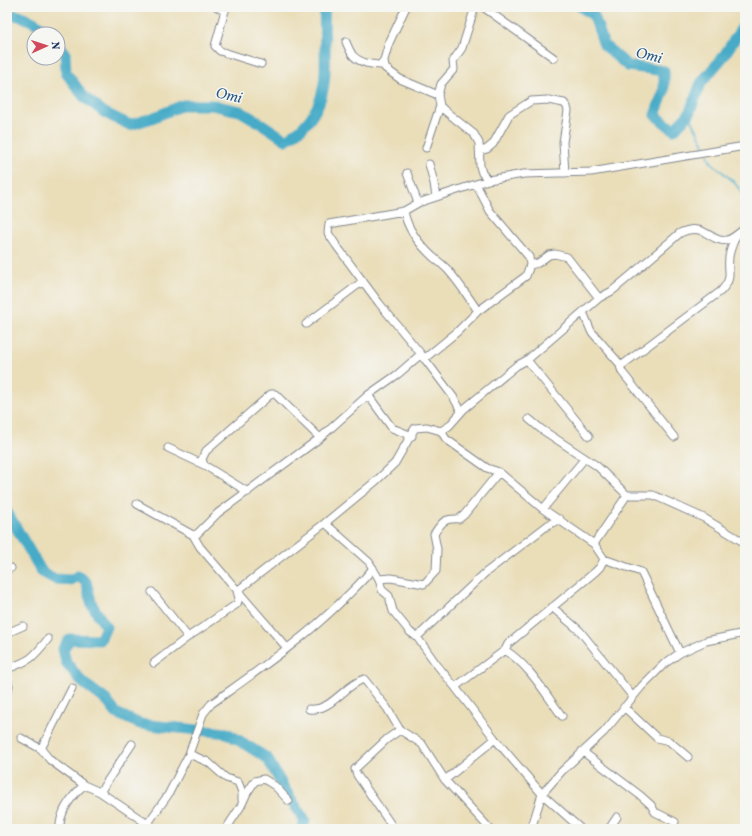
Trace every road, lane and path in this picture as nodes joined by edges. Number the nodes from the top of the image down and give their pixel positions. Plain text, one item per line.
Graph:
1 (217, 7) edge
2 (406, 7) edge
3 (475, 7) edge
4 (483, 7) edge
5 (225, 9) edge
6 (346, 42) dead end
7 (554, 58) dead end
8 (384, 60) junction
9 (260, 64) dead end
10 (438, 95) junction
11 (440, 106) junction
12 (745, 146) edge
13 (426, 148) dead end
14 (480, 151) junction
15 (429, 164) dead end
16 (407, 173) dead end
17 (566, 173) junction
18 (488, 180) junction
19 (476, 184) junction
20 (436, 197) junction
21 (418, 203) junction
22 (404, 211) junction
23 (745, 228) edge
24 (736, 236) junction
25 (530, 265) junction
26 (363, 281) junction
27 (599, 298) junction
28 (478, 311) junction
29 (583, 312) junction
30 (306, 324) dead end
31 (423, 357) junction
32 (527, 360) junction
33 (621, 366) junction
34 (368, 395) junction
35 (464, 409) junction
36 (529, 419) dead end
37 (441, 431) junction
38 (412, 436) junction
39 (589, 436) dead end
40 (674, 437) dead end
41 (320, 438) junction
42 (168, 448) dead end
43 (585, 458) junction
44 (204, 465) junction
45 (499, 472) junction
46 (248, 492) junction
47 (627, 495) junction
48 (137, 504) dead end
49 (543, 509) junction
50 (560, 519) junction
51 (325, 522) junction
52 (193, 534) junction
53 (745, 543) edge
54 (594, 544) junction
55 (604, 559) junction
56 (373, 568) junction
57 (379, 579) junction
58 (237, 591) junction
59 (152, 592) dead end
60 (552, 608) junction
61 (23, 626) dead end
62 (745, 632) edge
63 (7, 633) edge
64 (188, 637) junction
65 (416, 637) junction
66 (48, 639) dead end
67 (287, 648) junction
68 (505, 650) junction
69 (680, 653) junction
70 (154, 663) dead end
71 (7, 669) edge
72 (7, 680) edge
73 (455, 687) junction
74 (72, 688) dead end
75 (7, 691) edge
76 (633, 696) junction
77 (624, 707) junction
78 (309, 709) dead end
79 (562, 716) dead end
80 (400, 730) junction
81 (21, 738) dead end
82 (495, 739) junction
83 (132, 744) dead end
84 (40, 749) junction
85 (582, 751) junction
86 (190, 754) junction
87 (688, 757) dead end
88 (444, 780) junction
89 (84, 785) junction
90 (100, 792) junction
91 (542, 794) junction
92 (289, 801) dead end
93 (241, 806) junction
94 (617, 817) dead end
95 (675, 822) dead end
96 (148, 823) junction
97 (60, 829) edge
98 (155, 829) edge
99 (226, 829) edge
100 (394, 829) edge
101 (490, 829) edge
102 (530, 829) edge
103 (581, 829) edge
104 (609, 829) edge

1 - 5 street
2 - 8 street
3 - 10 street
4 - 7 street
5 - 9 street
6 - 8 street
8 - 10 street
10 - 11 street
11 - 13 street
11 - 14 street
12 - 17 street
14 - 17 street
14 - 18 street
15 - 20 street
16 - 21 street
17 - 18 street
18 - 19 street
19 - 20 street
19 - 25 street
20 - 21 street
21 - 22 street
22 - 26 street
22 - 28 street
23 - 24 street
24 - 27 street
24 - 33 street
25 - 27 street
25 - 28 street
26 - 30 street
26 - 31 street
27 - 29 street
28 - 31 street
29 - 32 street
29 - 33 street
31 - 34 street
31 - 35 street
32 - 35 street
32 - 39 street
33 - 40 street
34 - 38 street
34 - 41 street
35 - 37 street
36 - 43 street
37 - 38 street
37 - 45 street
38 - 51 street
41 - 44 street
41 - 46 street
42 - 44 street
43 - 47 street
43 - 49 street
44 - 46 street
45 - 49 street
45 - 57 street
46 - 52 street
47 - 53 street
47 - 54 street
48 - 52 street
49 - 50 street
50 - 54 street
50 - 65 street
51 - 56 street
51 - 58 street
52 - 58 street
54 - 55 street
55 - 60 street
55 - 69 street
56 - 57 street
56 - 67 street
57 - 65 street
58 - 64 street
58 - 67 street
59 - 64 street
60 - 68 street
60 - 76 street
61 - 63 street
62 - 69 street
64 - 70 street
65 - 73 street
66 - 71 street
67 - 86 street
68 - 73 street
68 - 79 street
69 - 76 street
72 - 75 street
73 - 82 street
74 - 84 street
76 - 77 street
77 - 85 street
77 - 87 street
78 - 80 street
80 - 88 street
80 - 100 street
81 - 84 street
82 - 88 street
82 - 91 street
83 - 90 street
84 - 89 street
85 - 91 street
85 - 95 street
86 - 93 street
86 - 96 street
88 - 101 street
89 - 90 street
89 - 97 street
90 - 96 street
91 - 102 street
91 - 103 street
92 - 93 street
93 - 99 street
94 - 104 street
96 - 98 street

